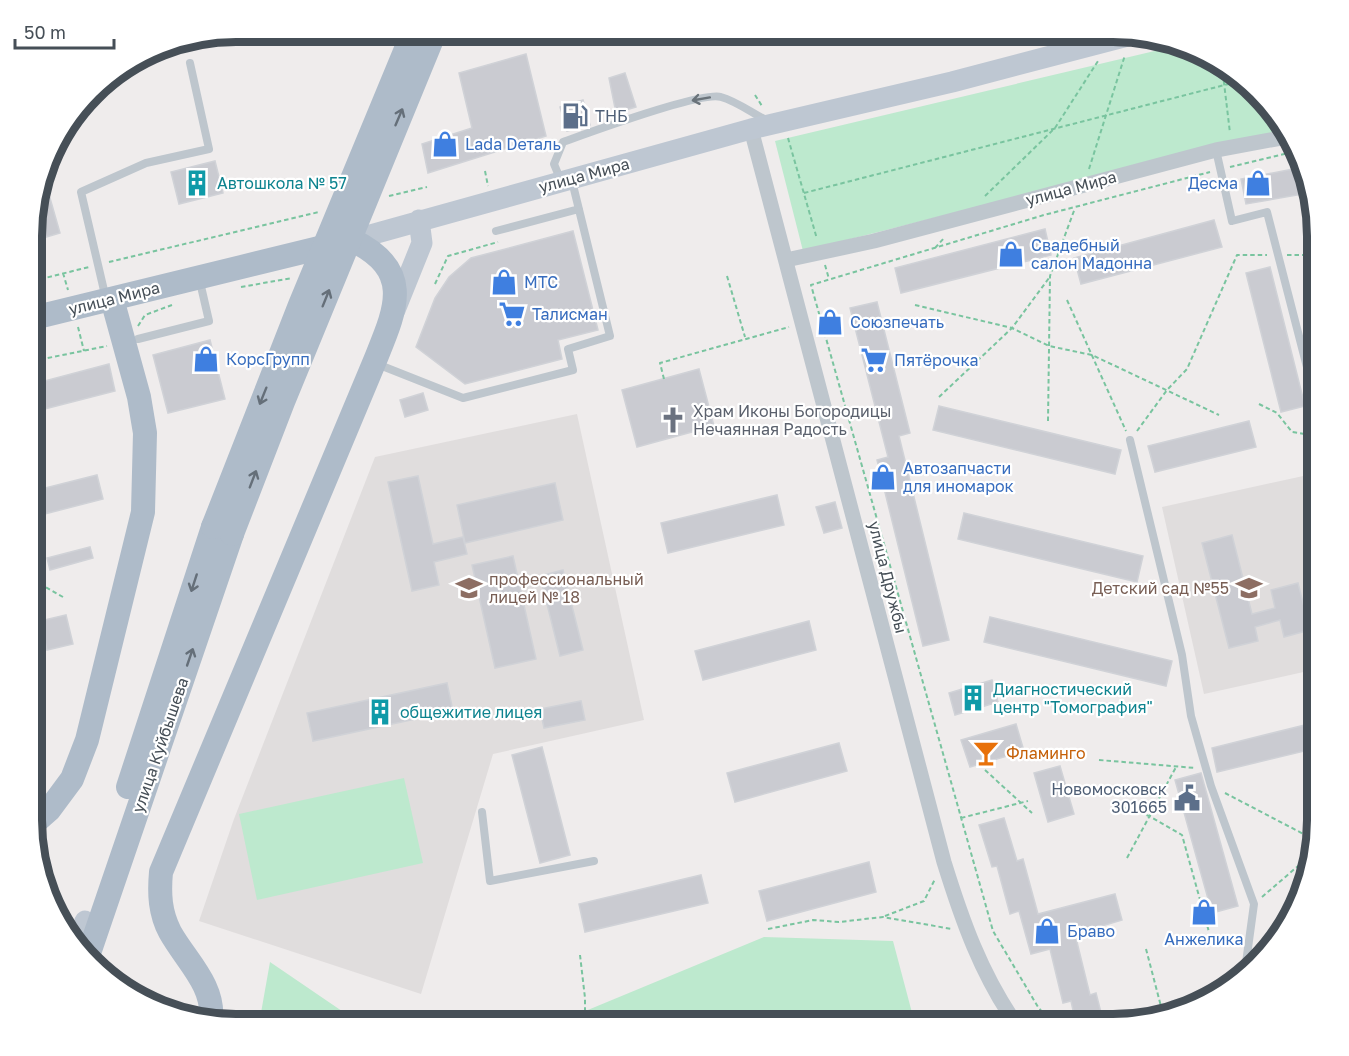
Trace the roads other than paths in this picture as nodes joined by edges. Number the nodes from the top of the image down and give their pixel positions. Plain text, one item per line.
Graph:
1 (409, 42) edge
2 (431, 42) edge
3 (1132, 43) edge
4 (190, 63) dead end
5 (773, 124) junction
6 (751, 129) junction
7 (1280, 138) edge
8 (1216, 150) junction
9 (562, 175) junction
10 (579, 209) junction
11 (419, 220) junction
12 (496, 231) dead end
13 (352, 240) junction
14 (786, 260) junction
15 (199, 277) junction
16 (109, 299) junction
17 (395, 310) junction
18 (42, 316) edge
19 (138, 339) dead end
20 (374, 363) junction
21 (1307, 367) edge
22 (1131, 440) road end
23 (223, 531) junction
24 (482, 812) dead end
25 (42, 815) edge
26 (594, 861) dead end
27 (84, 941) edge
28 (1246, 961) edge
29 (210, 1012) edge
30 (1010, 1014) edge

1 -> 23 main road, bridge
23 -> 2 main road, bridge
3 - 5 main road, улица Мира
4 - 16 lane
5 - 6 main road, улица Мира
5 -> 9 lane
6 - 9 main road, улица Мира
6 - 14 street, улица Дружбы
7 - 8 street, улица Мира
8 - 14 street, улица Мира
8 - 21 lane
9 - 10 lane
9 - 11 main road, улица Мира
10 - 12 lane
10 - 20 lane
11 - 13 main road, улица Мира
11 - 17 main road
13 - 15 main road, улица Мира
13 - 17 main road
14 - 30 street, улица Дружбы
15 - 16 main road, улица Мира
15 - 19 lane
16 - 18 main road, улица Мира
16 - 25 main road
17 - 20 main road
20 - 29 main road
22 - 28 lane
23 - 27 main road, улица Куйбышева
24 - 26 lane

